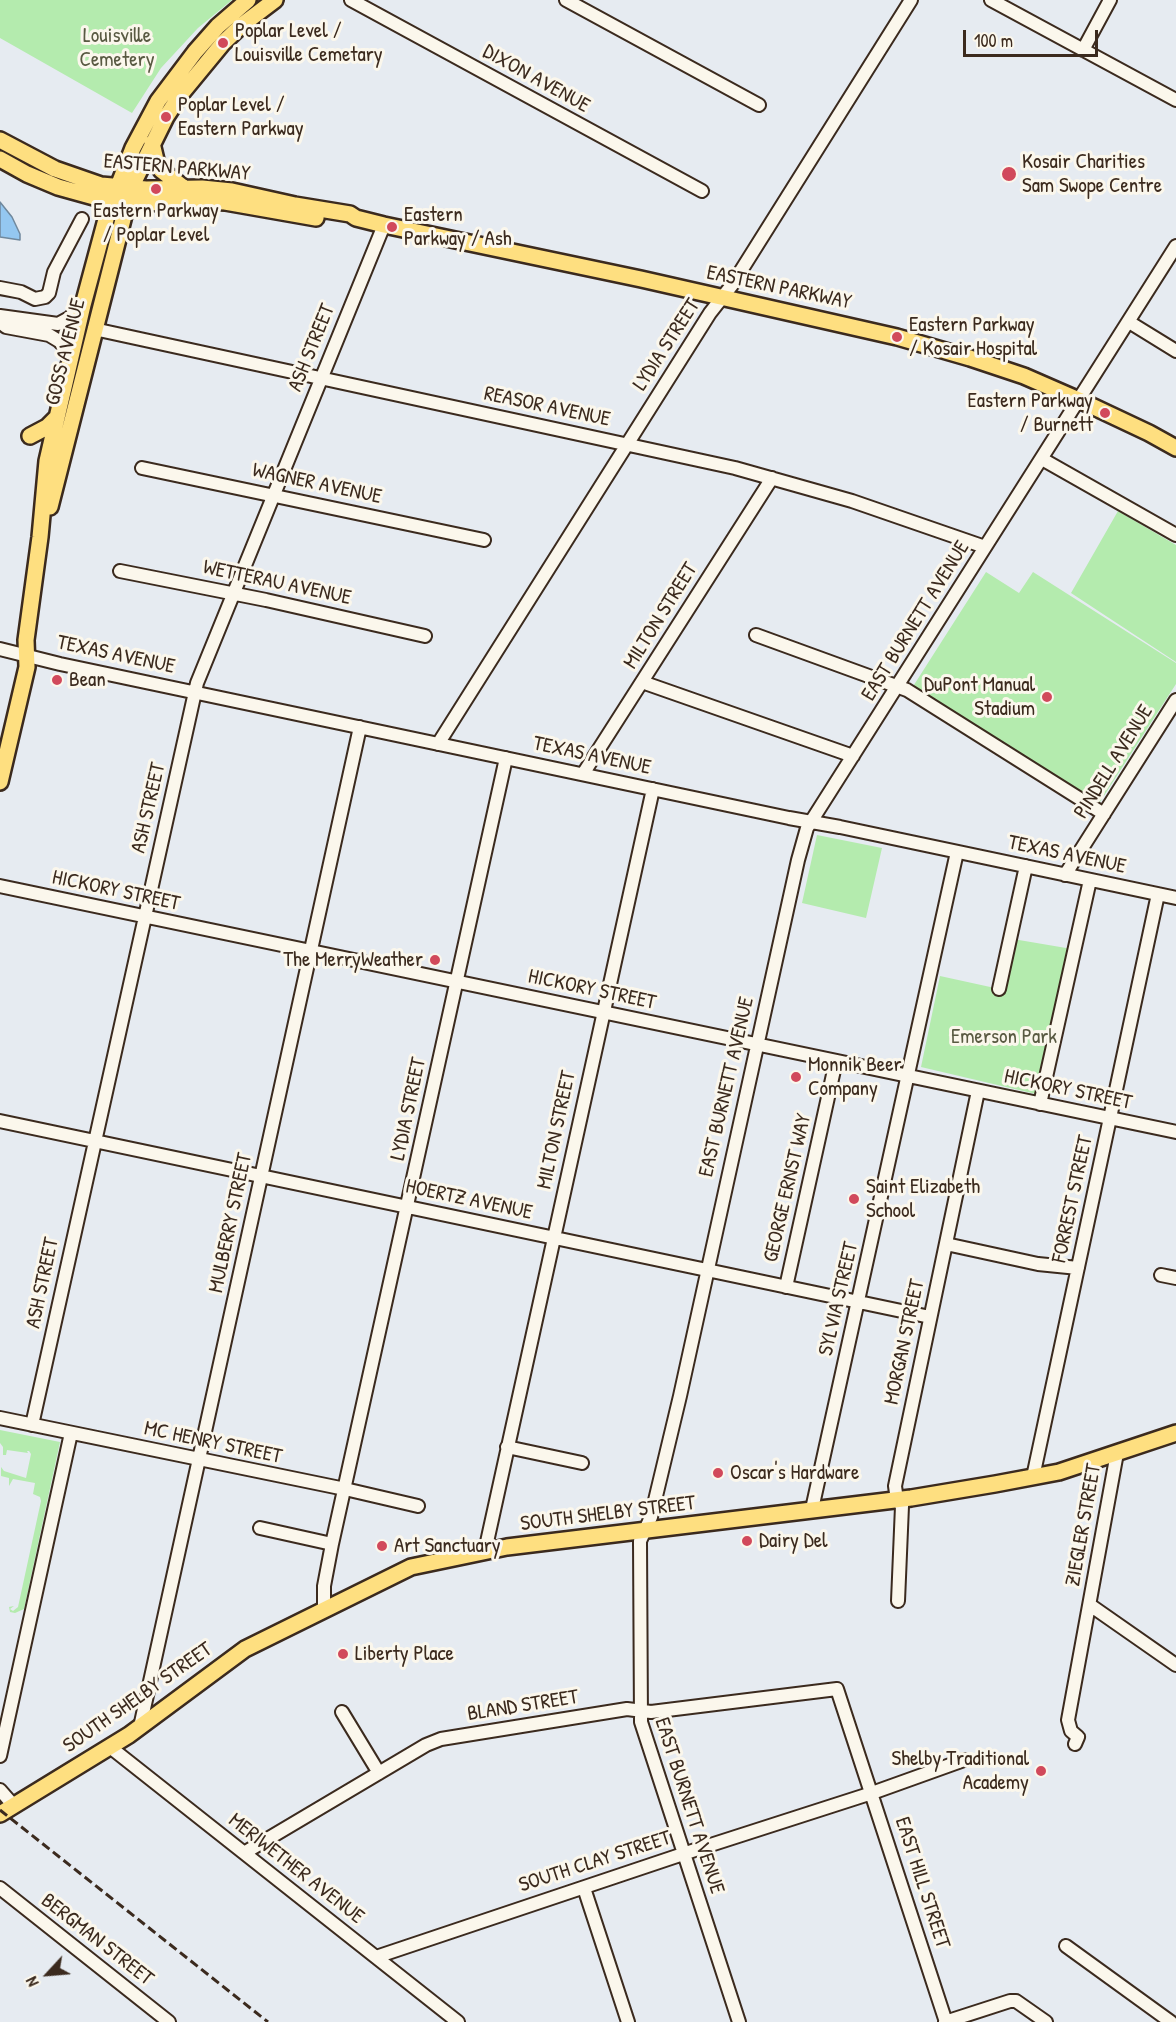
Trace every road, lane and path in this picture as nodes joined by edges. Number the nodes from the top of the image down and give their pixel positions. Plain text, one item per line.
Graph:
1 (248, 0) edge
2 (275, 0) edge
3 (351, 0) edge
4 (566, 0) edge
5 (912, 0) edge
6 (991, 0) edge
7 (1110, 0) edge
8 (1083, 50) junction
9 (1176, 100) edge
10 (759, 105) dead end
11 (0, 140) edge
12 (152, 143) junction
13 (0, 159) edge
14 (184, 188) junction
15 (702, 191) dead end
16 (122, 195) junction
17 (357, 218) junction
18 (82, 219) dead end
19 (384, 225) junction
20 (1176, 246) edge
21 (1172, 261) edge
22 (0, 288) edge
23 (721, 298) junction
24 (83, 305) junction
25 (0, 316) edge
26 (0, 322) edge
27 (1128, 322) junction
28 (94, 329) junction
29 (1176, 351) edge
30 (72, 354) junction
31 (321, 378) junction
32 (1079, 400) junction
33 (56, 418) junction
34 (30, 436) dead end
35 (627, 444) junction
36 (1176, 448) edge
37 (1042, 459) junction
38 (142, 468) dead end
39 (772, 478) junction
40 (273, 496) junction
41 (41, 526) junction
42 (1176, 535) edge
43 (484, 540) dead end
44 (986, 548) junction
45 (120, 571) dead end
46 (233, 594) junction
47 (756, 635) dead end
48 (425, 636) dead end
49 (0, 649) edge
50 (26, 655) junction
51 (642, 682) junction
52 (897, 687) junction
53 (195, 692) junction
54 (1176, 700) edge
55 (360, 727) junction
56 (438, 744) junction
57 (853, 756) junction
58 (506, 758) junction
59 (583, 774) junction
60 (0, 782) edge
61 (653, 789) junction
62 (1104, 814) junction
63 (812, 822) junction
64 (957, 852) junction
65 (1026, 866) junction
66 (1065, 874) junction
67 (1090, 880) junction
68 (0, 886) edge
69 (1158, 894) junction
70 (1176, 898) edge
71 (145, 916) junction
72 (311, 951) junction
73 (457, 982) junction
74 (999, 989) dead end
75 (603, 1012) junction
76 (757, 1045) junction
77 (836, 1061) junction
78 (908, 1076) junction
79 (978, 1091) junction
80 (1040, 1104) junction
81 (1110, 1119) junction
82 (0, 1121) edge
83 (1176, 1132) edge
84 (95, 1141) junction
85 (261, 1176) junction
86 (407, 1207) junction
87 (553, 1238) junction
88 (945, 1244) junction
89 (1078, 1268) junction
90 (707, 1270) junction
91 (1161, 1275) dead end
92 (1176, 1278) edge
93 (786, 1287) junction
94 (858, 1302) junction
95 (930, 1317) junction
96 (0, 1418) edge
97 (32, 1425) junction
98 (71, 1433) junction
99 (1176, 1433) edge
100 (507, 1447) junction
101 (1117, 1453) junction
102 (198, 1460) junction
103 (582, 1463) dead end
104 (1033, 1477) junction
105 (345, 1489) junction
106 (897, 1500) junction
107 (418, 1506) dead end
108 (812, 1509) junction
109 (260, 1528) dead end
110 (645, 1530) junction
111 (332, 1544) junction
112 (485, 1551) junction
113 (898, 1601) dead end
114 (1090, 1605) junction
115 (324, 1609) junction
116 (1176, 1665) edge
117 (837, 1689) joint
118 (640, 1711) junction
119 (342, 1712) dead end
120 (140, 1727) junction
121 (1075, 1744) dead end
122 (110, 1747) junction
123 (0, 1756) edge
124 (964, 1760) dead end
125 (379, 1773) junction
126 (0, 1790) edge
127 (872, 1792) junction
128 (14, 1806) junction
129 (0, 1814) edge
130 (244, 1852) junction
131 (683, 1853) junction
132 (0, 1888) edge
133 (584, 1888) junction
134 (1066, 1946) dead end
135 (376, 1957) junction
136 (169, 2022) edge
137 (458, 2022) edge
138 (628, 2022) edge
139 (739, 2022) edge
140 (946, 2022) edge
141 (1046, 2022) edge
142 (1171, 2022) edge

1 - 16 main road
2 - 12 main road
3 - 15 street, DIXON AVENUE
4 - 10 street
5 - 23 street, LYDIA STREET
6 - 8 street
7 - 8 street
8 - 9 street
11 - 16 main road, EASTERN PARKWAY
12 - 14 main road
12 - 16 main road
13 - 16 main road, EASTERN PARKWAY
14 - 16 main road, EASTERN PARKWAY
14 - 17 main road, EASTERN PARKWAY
16 - 17 main road, EASTERN PARKWAY
16 - 24 main road, GOSS AVENUE
16 - 28 main road, GOSS AVENUE
17 - 19 main road, EASTERN PARKWAY
18 - 22 street
19 - 23 main road, EASTERN PARKWAY
19 - 31 street, ASH STREET
20 - 21 street, EAST BURNETT AVENUE
21 - 27 street, EAST BURNETT AVENUE
23 - 32 main road, EASTERN PARKWAY
23 - 35 street, LYDIA STREET
24 - 25 street
24 - 30 main road, GOSS AVENUE
26 - 30 street
27 - 29 street
27 - 32 street, EAST BURNETT AVENUE
28 - 31 street, REASOR AVENUE
28 - 41 main road, GOSS AVENUE
30 - 33 main road, GOSS AVENUE
31 - 35 street, REASOR AVENUE
31 - 40 street, ASH STREET
32 - 36 main road, EASTERN PARKWAY
32 - 37 street, EAST BURNETT AVENUE
33 - 34 main road
33 - 41 main road, GOSS AVENUE
35 - 39 street, REASOR AVENUE
35 - 56 street, LYDIA STREET
37 - 42 street
37 - 44 street, EAST BURNETT AVENUE
38 - 40 street, WAGNER AVENUE
39 - 44 street, REASOR AVENUE
39 - 51 street, MILTON STREET
40 - 43 street, WAGNER AVENUE
40 - 46 street, ASH STREET
41 - 50 main road, GOSS AVENUE
44 - 52 street, EAST BURNETT AVENUE
45 - 46 street, WETTERAU AVENUE
46 - 48 street, WETTERAU AVENUE
46 - 53 street, ASH STREET
47 - 52 street
49 - 50 street, TEXAS AVENUE
50 - 53 street, TEXAS AVENUE
50 - 60 main road, GOSS AVENUE
51 - 57 street
51 - 59 street, MILTON STREET
52 - 57 street, EAST BURNETT AVENUE
52 - 62 street
53 - 55 street, TEXAS AVENUE
53 - 71 street, ASH STREET
54 - 62 street, PINDELL AVENUE
55 - 56 street, TEXAS AVENUE
55 - 72 street, MULBERRY STREET
56 - 58 street, TEXAS AVENUE
57 - 63 street, EAST BURNETT AVENUE
58 - 59 street, TEXAS AVENUE
58 - 73 street, LYDIA STREET
59 - 61 street, TEXAS AVENUE
61 - 63 street, TEXAS AVENUE
61 - 75 street, MILTON STREET
62 - 66 street, PINDELL AVENUE
63 - 64 street, TEXAS AVENUE
63 - 76 street, EAST BURNETT AVENUE
64 - 65 street, TEXAS AVENUE
64 - 78 street, SYLVIA STREET
65 - 66 street, TEXAS AVENUE
65 - 74 street
66 - 67 street, TEXAS AVENUE
67 - 69 street, TEXAS AVENUE
67 - 80 street
68 - 71 street, HICKORY STREET
69 - 70 street, TEXAS AVENUE
69 - 81 street, FORREST STREET
71 - 72 street, HICKORY STREET
71 - 84 street, ASH STREET
72 - 73 street, HICKORY STREET
72 - 85 street, MULBERRY STREET
73 - 75 street, HICKORY STREET
73 - 86 street, LYDIA STREET
75 - 76 street, HICKORY STREET
75 - 87 street, MILTON STREET
76 - 77 street, HICKORY STREET
76 - 90 street, EAST BURNETT AVENUE
77 - 78 street, HICKORY STREET
77 - 93 street, GEORGE ERNST WAY
78 - 79 street, HICKORY STREET
78 - 94 street, SYLVIA STREET
79 - 80 street, HICKORY STREET
79 - 88 street, MORGAN STREET
80 - 81 street, HICKORY STREET
81 - 83 street, HICKORY STREET
81 - 89 street, FORREST STREET
82 - 84 street, HOERTZ AVENUE
84 - 85 street, HOERTZ AVENUE
84 - 97 street, ASH STREET
85 - 86 street, HOERTZ AVENUE
85 - 102 street, MULBERRY STREET
86 - 87 street, HOERTZ AVENUE
86 - 105 street, LYDIA STREET
87 - 90 street, HOERTZ AVENUE
87 - 100 street, MILTON STREET
88 - 89 street
88 - 95 street, MORGAN STREET
89 - 104 street, FORREST STREET
90 - 93 street, HOERTZ AVENUE
90 - 110 street, EAST BURNETT AVENUE
91 - 92 street
93 - 94 street, HOERTZ AVENUE
94 - 95 street, HOERTZ AVENUE
94 - 108 street, SYLVIA STREET
95 - 106 street, MORGAN STREET
96 - 97 street, MC HENRY STREET
97 - 98 street, MC HENRY STREET
98 - 102 street, MC HENRY STREET
98 - 123 street
99 - 101 main road, SOUTH SHELBY STREET
100 - 103 street
100 - 112 street, MILTON STREET
101 - 104 main road, SOUTH SHELBY STREET
101 - 114 street, ZIEGLER STREET
102 - 105 street, MC HENRY STREET
102 - 120 street, MULBERRY STREET
104 - 106 main road, SOUTH SHELBY STREET
105 - 107 street, MC HENRY STREET
105 - 111 street, LYDIA STREET
106 - 108 main road, SOUTH SHELBY STREET
106 - 113 street, MORGAN STREET
108 - 110 main road, SOUTH SHELBY STREET
109 - 111 street
110 - 112 main road, SOUTH SHELBY STREET
110 - 118 street, EAST BURNETT AVENUE
111 - 115 street, LYDIA STREET
112 - 115 main road, SOUTH SHELBY STREET
114 - 116 street
114 - 121 street
115 - 120 main road, SOUTH SHELBY STREET
117 - 118 street, BLAND STREET
117 - 127 street, EAST HILL STREET
118 - 125 street, BLAND STREET
118 - 131 street, EAST BURNETT AVENUE
119 - 125 street
120 - 122 main road, SOUTH SHELBY STREET
122 - 128 main road, SOUTH SHELBY STREET
122 - 130 street, MERIWETHER AVENUE
124 - 127 street, SOUTH CLAY STREET
125 - 130 street, BLAND STREET
126 - 128 street
127 - 131 street, SOUTH CLAY STREET
127 - 140 street, EAST HILL STREET
128 - 129 main road, SOUTH SHELBY STREET
130 - 135 street, MERIWETHER AVENUE
131 - 133 street, SOUTH CLAY STREET
131 - 139 street, EAST BURNETT AVENUE
132 - 136 street, BERGMAN STREET
133 - 135 street, SOUTH CLAY STREET
133 - 138 street
134 - 142 street
135 - 137 street, MERIWETHER AVENUE
140 - 141 street

